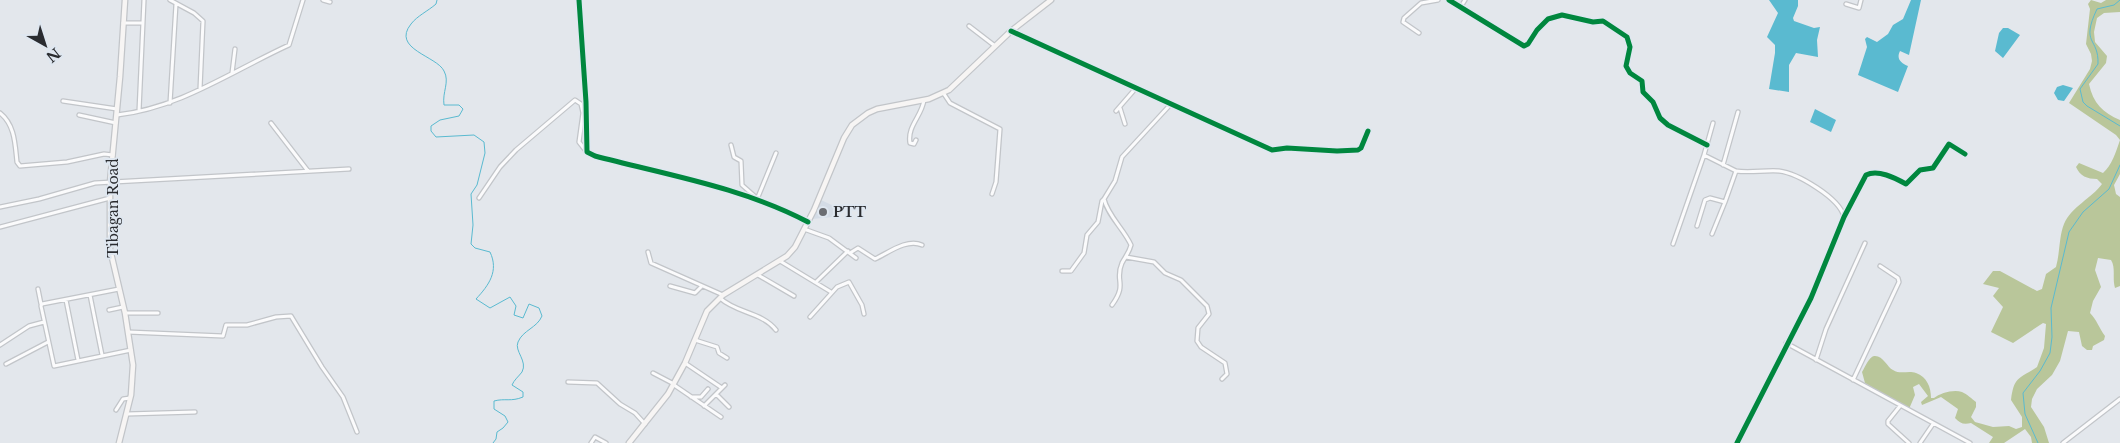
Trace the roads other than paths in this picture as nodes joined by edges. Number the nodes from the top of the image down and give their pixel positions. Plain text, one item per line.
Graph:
1 (125, 0) edge
2 (144, 0) edge
3 (170, 0) edge
4 (303, 0) edge
5 (323, 0) edge
6 (579, 0) edge
7 (1051, 0) edge
8 (1438, 0) edge
9 (1449, 0) edge
10 (1465, 0) edge
11 (1861, 0) edge
12 (330, 2) dead end
13 (1420, 2) edge
14 (176, 4) junction
15 (1846, 4) dead end
16 (1460, 8) junction
17 (123, 23) junction
18 (143, 23) junction
19 (969, 26) dead end
20 (1011, 31) junction
21 (1419, 33) dead end
22 (995, 46) junction
23 (235, 49) dead end
24 (232, 73) junction
25 (1136, 88) junction
26 (200, 89) junction
27 (944, 94) junction
28 (924, 100) junction
29 (63, 101) dead end
30 (170, 103) junction
31 (1170, 105) junction
32 (1119, 107) junction
33 (139, 111) junction
34 (1116, 111) dead end
35 (117, 112) junction
36 (1738, 112) dead end
37 (0, 113) edge
38 (79, 115) dead end
39 (271, 122) dead end
40 (116, 123) junction
41 (1713, 123) dead end
42 (1125, 124) dead end
43 (1368, 131) dead end
44 (916, 140) dead end
45 (1707, 145) junction
46 (731, 146) dead end
47 (587, 152) junction
48 (776, 153) dead end
49 (1704, 154) junction
50 (1965, 154) dead end
51 (113, 155) junction
52 (1723, 165) junction
53 (349, 169) dead end
54 (308, 171) junction
55 (1736, 171) junction
56 (110, 182) junction
57 (992, 194) dead end
58 (758, 196) junction
59 (110, 198) junction
60 (479, 198) dead end
61 (1104, 199) junction
62 (760, 201) junction
63 (1725, 202) junction
64 (0, 207) edge
65 (1844, 217) junction
66 (808, 222) junction
67 (1697, 226) dead end
68 (0, 227) edge
69 (804, 229) junction
70 (1712, 234) dead end
71 (1865, 243) dead end
72 (1673, 244) dead end
73 (922, 245) dead end
74 (648, 252) dead end
75 (849, 252) junction
76 (1126, 257) junction
77 (856, 258) dead end
78 (780, 261) junction
79 (1880, 266) dead end
80 (1062, 271) dead end
81 (758, 275) junction
82 (816, 283) junction
83 (670, 286) dead end
84 (702, 286) junction
85 (38, 288) dead end
86 (119, 289) junction
87 (831, 292) junction
88 (90, 294) junction
89 (794, 296) dead end
90 (722, 297) junction
91 (66, 299) junction
92 (1112, 304) dead end
93 (41, 305) junction
94 (109, 310) dead end
95 (124, 310) junction
96 (158, 314) dead end
97 (864, 314) dead end
98 (810, 317) dead end
99 (44, 322) junction
100 (776, 330) dead end
101 (128, 332) junction
102 (694, 340) junction
103 (48, 342) junction
104 (1786, 343) junction
105 (0, 345) edge
106 (131, 350) junction
107 (102, 355) junction
108 (727, 358) dead end
109 (78, 360) junction
110 (1816, 360) junction
111 (685, 363) junction
112 (6, 364) dead end
113 (653, 373) dead end
114 (1222, 379) dead end
115 (1853, 380) junction
116 (568, 382) dead end
117 (674, 385) junction
118 (708, 389) dead end
119 (716, 394) junction
120 (690, 396) junction
121 (130, 398) junction
122 (2120, 399) edge
123 (704, 406) junction
124 (1900, 406) junction
125 (729, 407) dead end
126 (116, 410) dead end
127 (195, 412) dead end
128 (127, 414) junction
129 (721, 417) dead end
130 (1933, 424) junction
131 (645, 425) junction
132 (357, 432) dead end
133 (119, 443) edge
134 (592, 443) edge
135 (606, 443) edge
136 (629, 443) edge
137 (1737, 443) edge
138 (1910, 443) edge
139 (1920, 443) edge
140 (1970, 443) edge
141 (2063, 443) edge

1 - 17 main road, Tibagan Road
2 - 18 street
3 - 14 street
4 - 24 street
5 - 12 street
6 - 47 street
7 - 20 main road
8 - 13 street
9 - 16 street
10 - 16 street
11 - 15 street
13 - 21 street
14 - 26 street
14 - 30 street
16 - 45 street
17 - 18 street
17 - 35 main road, Tibagan Road
18 - 33 street
19 - 22 street
20 - 22 main road
20 - 25 street
22 - 27 main road
23 - 24 street
24 - 26 street
25 - 31 street
25 - 32 street
26 - 30 street
27 - 28 main road
27 - 57 street
28 - 44 street
28 - 66 main road
29 - 35 street
30 - 33 street
31 - 43 street
31 - 61 street
32 - 34 street
32 - 42 street
33 - 35 street
35 - 40 main road, Tibagan Road
36 - 52 street
37 - 51 street
38 - 40 street
39 - 54 street
40 - 51 main road, Tibagan Road
41 - 45 street
45 - 49 street
46 - 58 street
47 - 60 street
47 - 62 street
48 - 58 street
49 - 52 street
49 - 72 street
50 - 65 street
51 - 56 main road, Tibagan Road
52 - 55 street
53 - 54 street
54 - 56 street
55 - 63 street
55 - 65 street
56 - 59 main road, Tibagan Road
56 - 64 street
58 - 62 street
59 - 68 street
59 - 86 main road, Tibagan Road
61 - 76 street
61 - 80 street
62 - 66 street
63 - 67 street
63 - 70 street
65 - 104 street
66 - 69 main road
69 - 75 street
69 - 78 main road
71 - 110 street
73 - 75 street
74 - 84 street
75 - 77 street
75 - 82 street
76 - 92 street
76 - 114 street
78 - 81 main road
78 - 82 street
79 - 115 street
81 - 89 street
81 - 90 main road
82 - 87 street
83 - 84 street
84 - 90 street
85 - 93 street
86 - 88 street
86 - 95 main road, Tibagan Road
87 - 97 street
87 - 98 street
88 - 91 street
88 - 107 street
90 - 100 street
90 - 102 main road
91 - 93 street
91 - 109 street
93 - 99 street
94 - 95 street
95 - 96 street
95 - 101 main road, Tibagan Road
99 - 103 street
99 - 105 street
101 - 106 main road, Tibagan Road
101 - 132 street
102 - 108 street
102 - 111 main road
103 - 109 street
103 - 112 street
104 - 110 street
104 - 137 street
106 - 107 street
106 - 121 main road, Tibagan Road
107 - 109 street
110 - 115 street
111 - 117 main road
111 - 119 street
113 - 117 street
115 - 124 street
116 - 131 street
117 - 120 street
117 - 131 main road
118 - 120 street
119 - 123 street
119 - 125 street
120 - 123 street
121 - 126 street
121 - 128 main road, Tibagan Road
122 - 141 street
123 - 129 street
124 - 130 street
124 - 138 street
127 - 128 street
128 - 133 main road, Tibagan Road
130 - 139 street
130 - 140 street
131 - 136 main road
134 - 135 street

